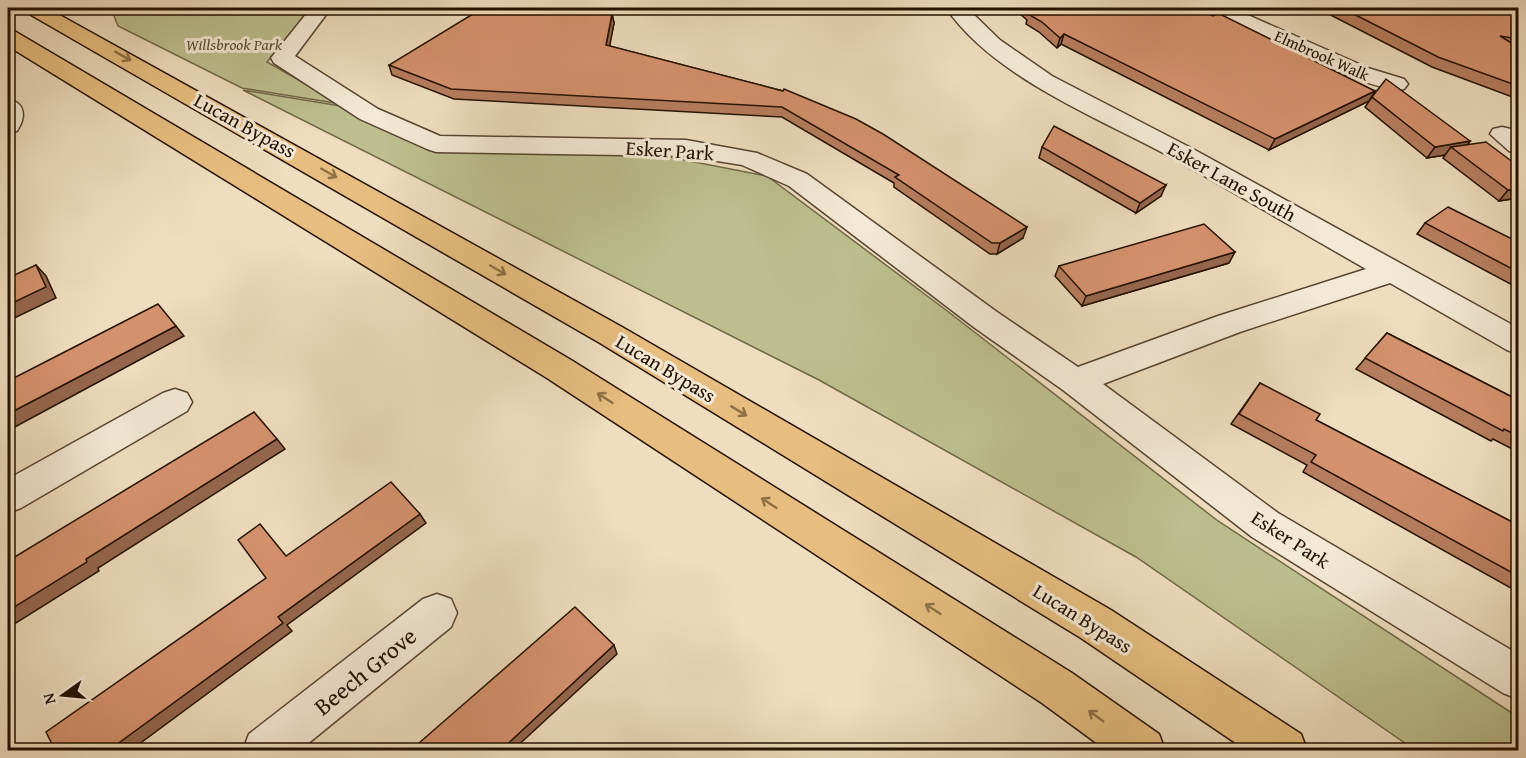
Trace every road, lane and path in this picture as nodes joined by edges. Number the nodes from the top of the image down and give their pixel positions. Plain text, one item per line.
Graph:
1 (33, 8) edge
2 (44, 8) edge
3 (321, 8) edge
4 (956, 8) edge
5 (1216, 8) edge
6 (1506, 8) edge
7 (1518, 12) edge
8 (72, 28) junction
9 (8, 37) edge
10 (1396, 84) edge
11 (8, 106) edge
12 (8, 126) edge
13 (1394, 271) junction
14 (1518, 342) edge
15 (1075, 381) junction
16 (175, 402) dead end
17 (8, 497) edge
18 (437, 613) dead end
19 (1518, 678) edge
20 (265, 750) edge
21 (1143, 750) edge
22 (1285, 750) edge

1 - 8 highway, Lucan Bypass
2 - 8 highway
3 - 15 street, Esker Park
4 - 13 street, Esker Lane South
5 - 10 street, Elmbrook Walk
6 - 7 street
8 -> 22 highway, Lucan Bypass
21 -> 9 highway
11 - 12 street
13 - 14 street, Esker Lane South
13 - 15 street
15 - 19 street, Esker Park
16 - 17 street
18 - 20 street, Beech Grove

